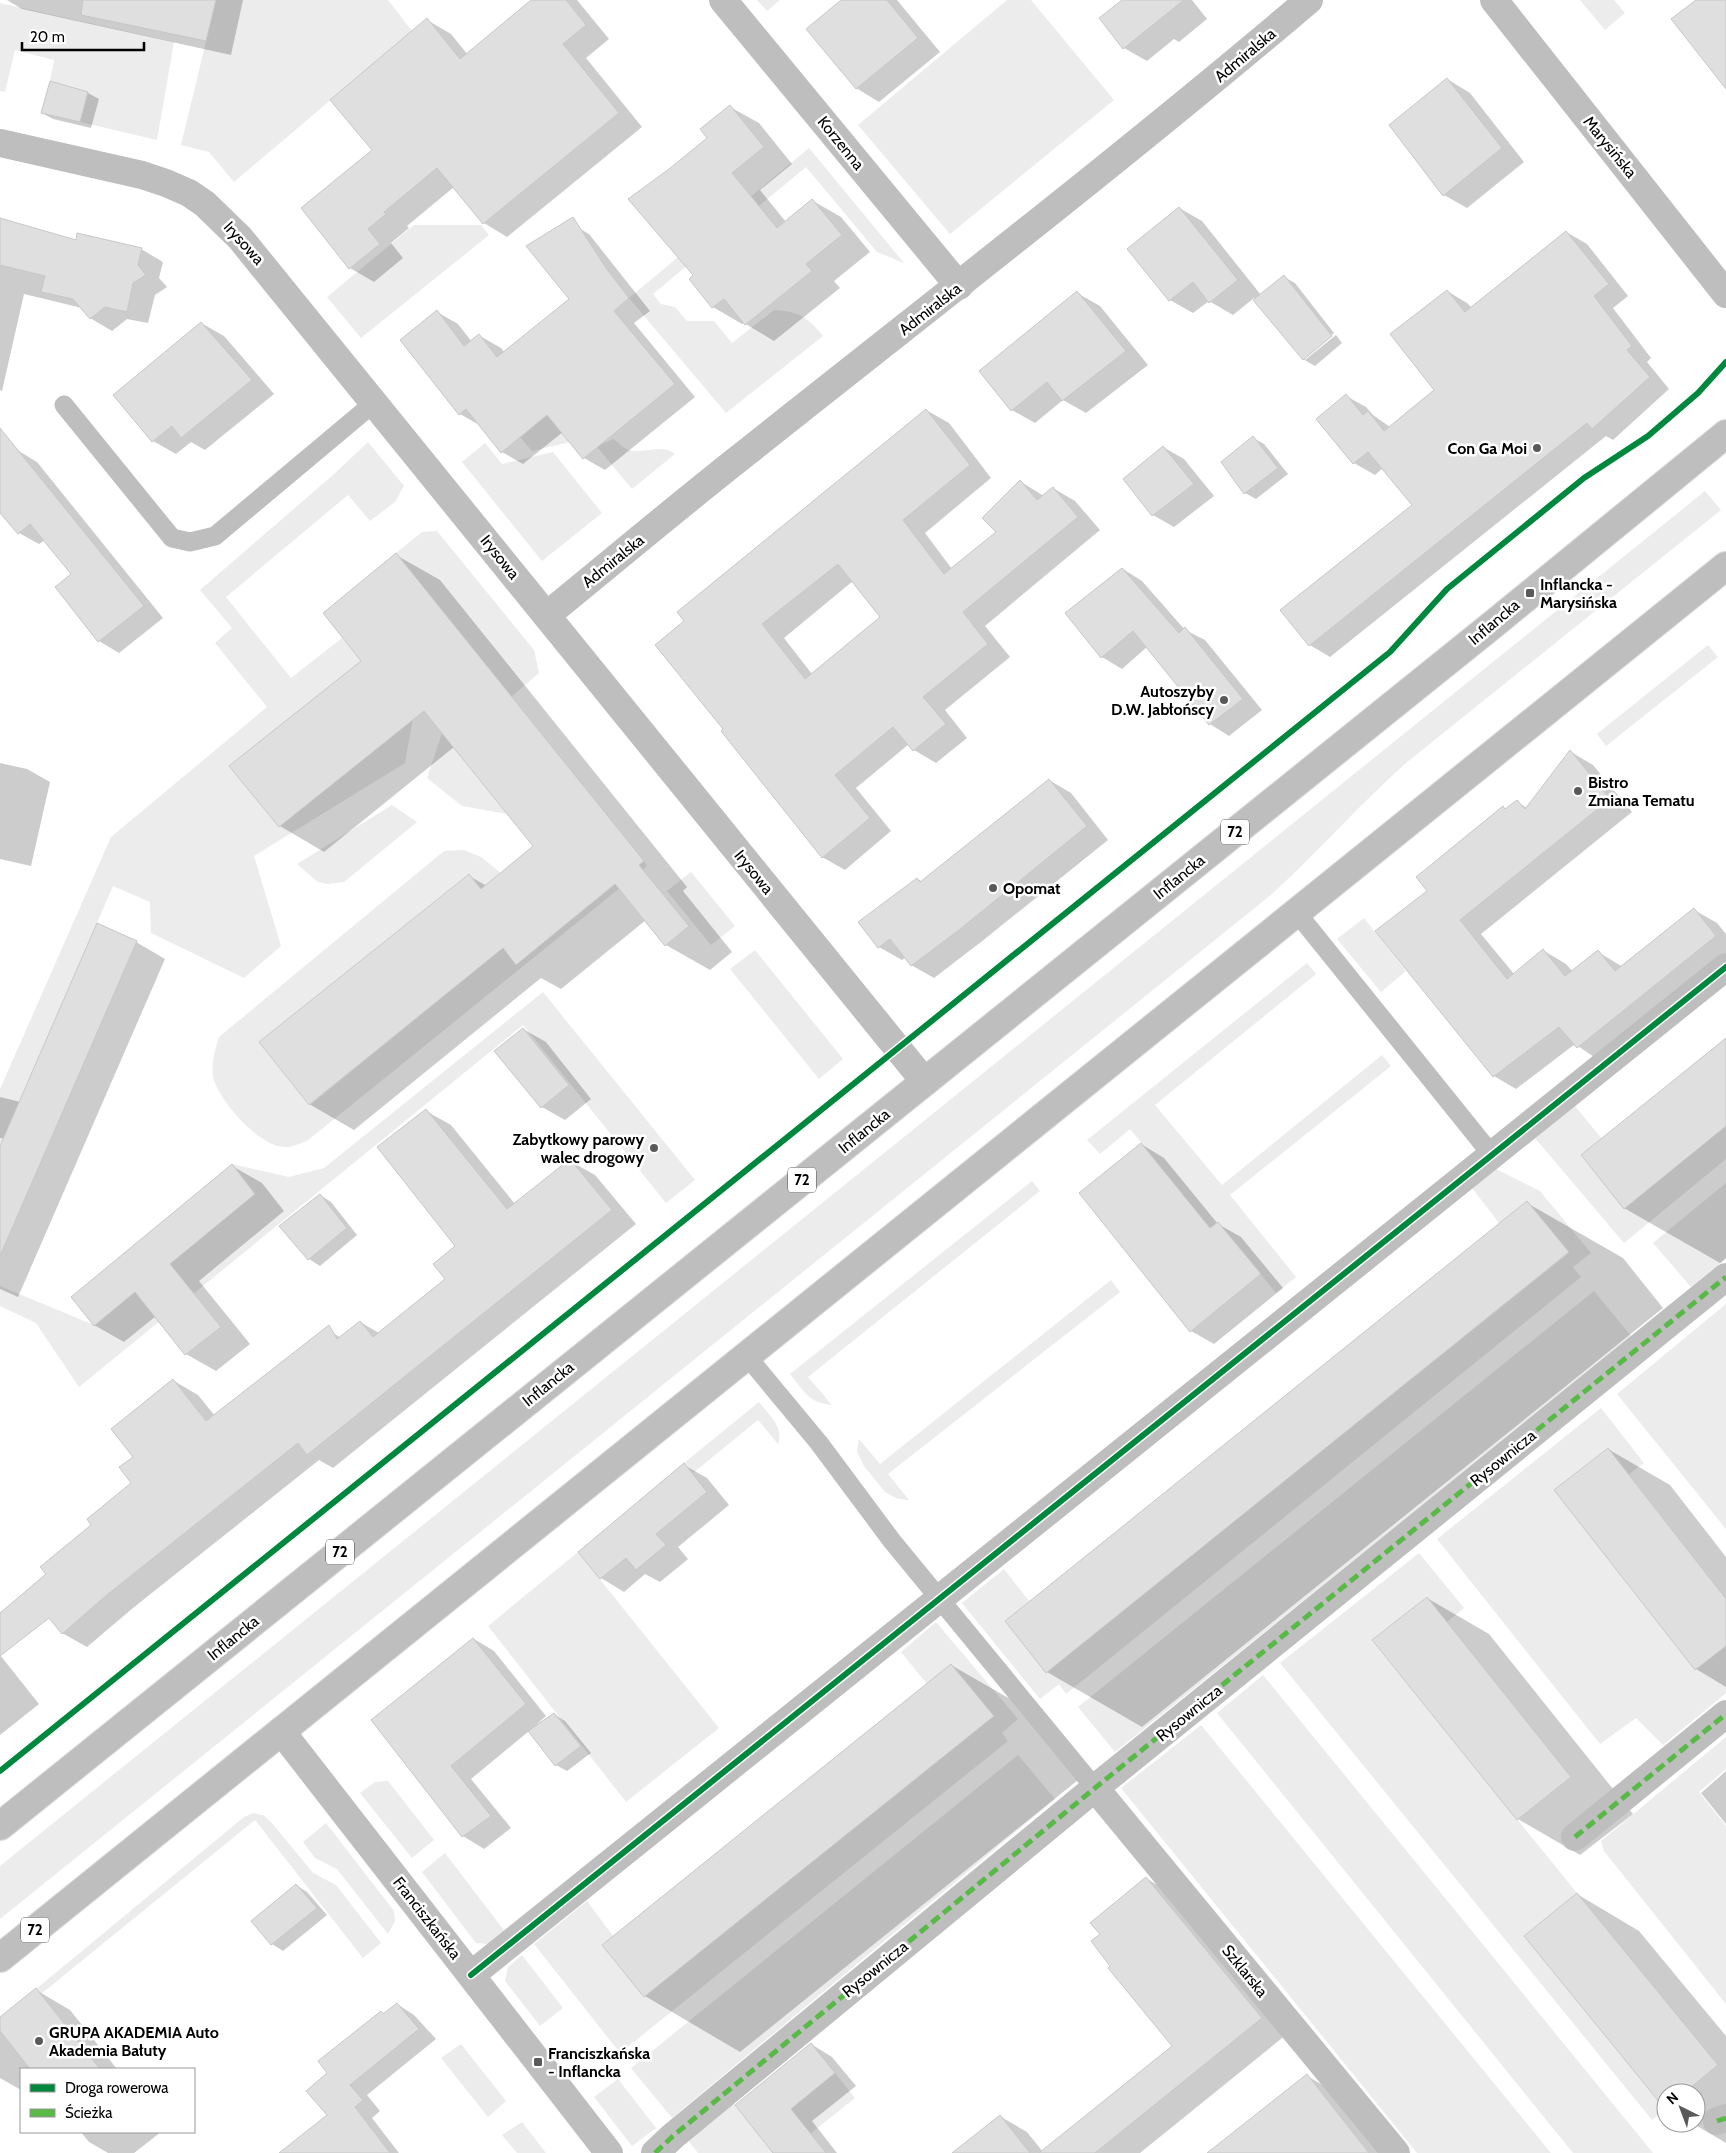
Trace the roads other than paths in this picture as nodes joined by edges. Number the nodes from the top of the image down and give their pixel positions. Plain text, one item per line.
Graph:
1 (723, 0) edge
2 (1310, 0) edge
3 (1494, 0) edge
4 (0, 143) edge
5 (959, 286) junction
6 (1726, 294) edge
7 (375, 402) junction
8 (64, 405) dead end
9 (1726, 434) edge
10 (1726, 566) edge
11 (547, 615) junction
12 (1297, 913) junction
13 (1726, 967) edge
14 (925, 1082) junction
15 (1492, 1155) junction
16 (1726, 1277) edge
17 (746, 1355) junction
18 (939, 1599) junction
19 (1726, 1714) edge
20 (281, 1731) junction
21 (1095, 1788) junction
22 (0, 1826) edge
23 (1575, 1837) dead end
24 (0, 1958) edge
25 (471, 1975) junction
26 (609, 2153) edge
27 (655, 2153) edge
28 (1396, 2153) edge

1 - 5 street, Korzenna
2 - 5 street, Admiralska
3 - 6 street, Marysińska
4 - 7 street, Irysowa
5 - 11 street, Admiralska
7 - 8 lane
7 - 11 street, Irysowa
9 - 14 street, Inflancka / 72
10 - 12 street, 72
11 - 14 street, Irysowa
12 - 15 lane
12 - 17 street, 72
13 - 15 street
14 - 22 street, Inflancka / 72
15 - 18 street
16 - 21 street, Rysownicza
17 - 18 lane
17 - 20 street, 72
18 - 21 lane
18 - 25 street
19 - 23 street
20 - 24 street, 72
20 - 25 street, Franciszkańska
21 - 27 street, Rysownicza
21 - 28 street, Szklarska
25 - 26 street, Franciszkańska

